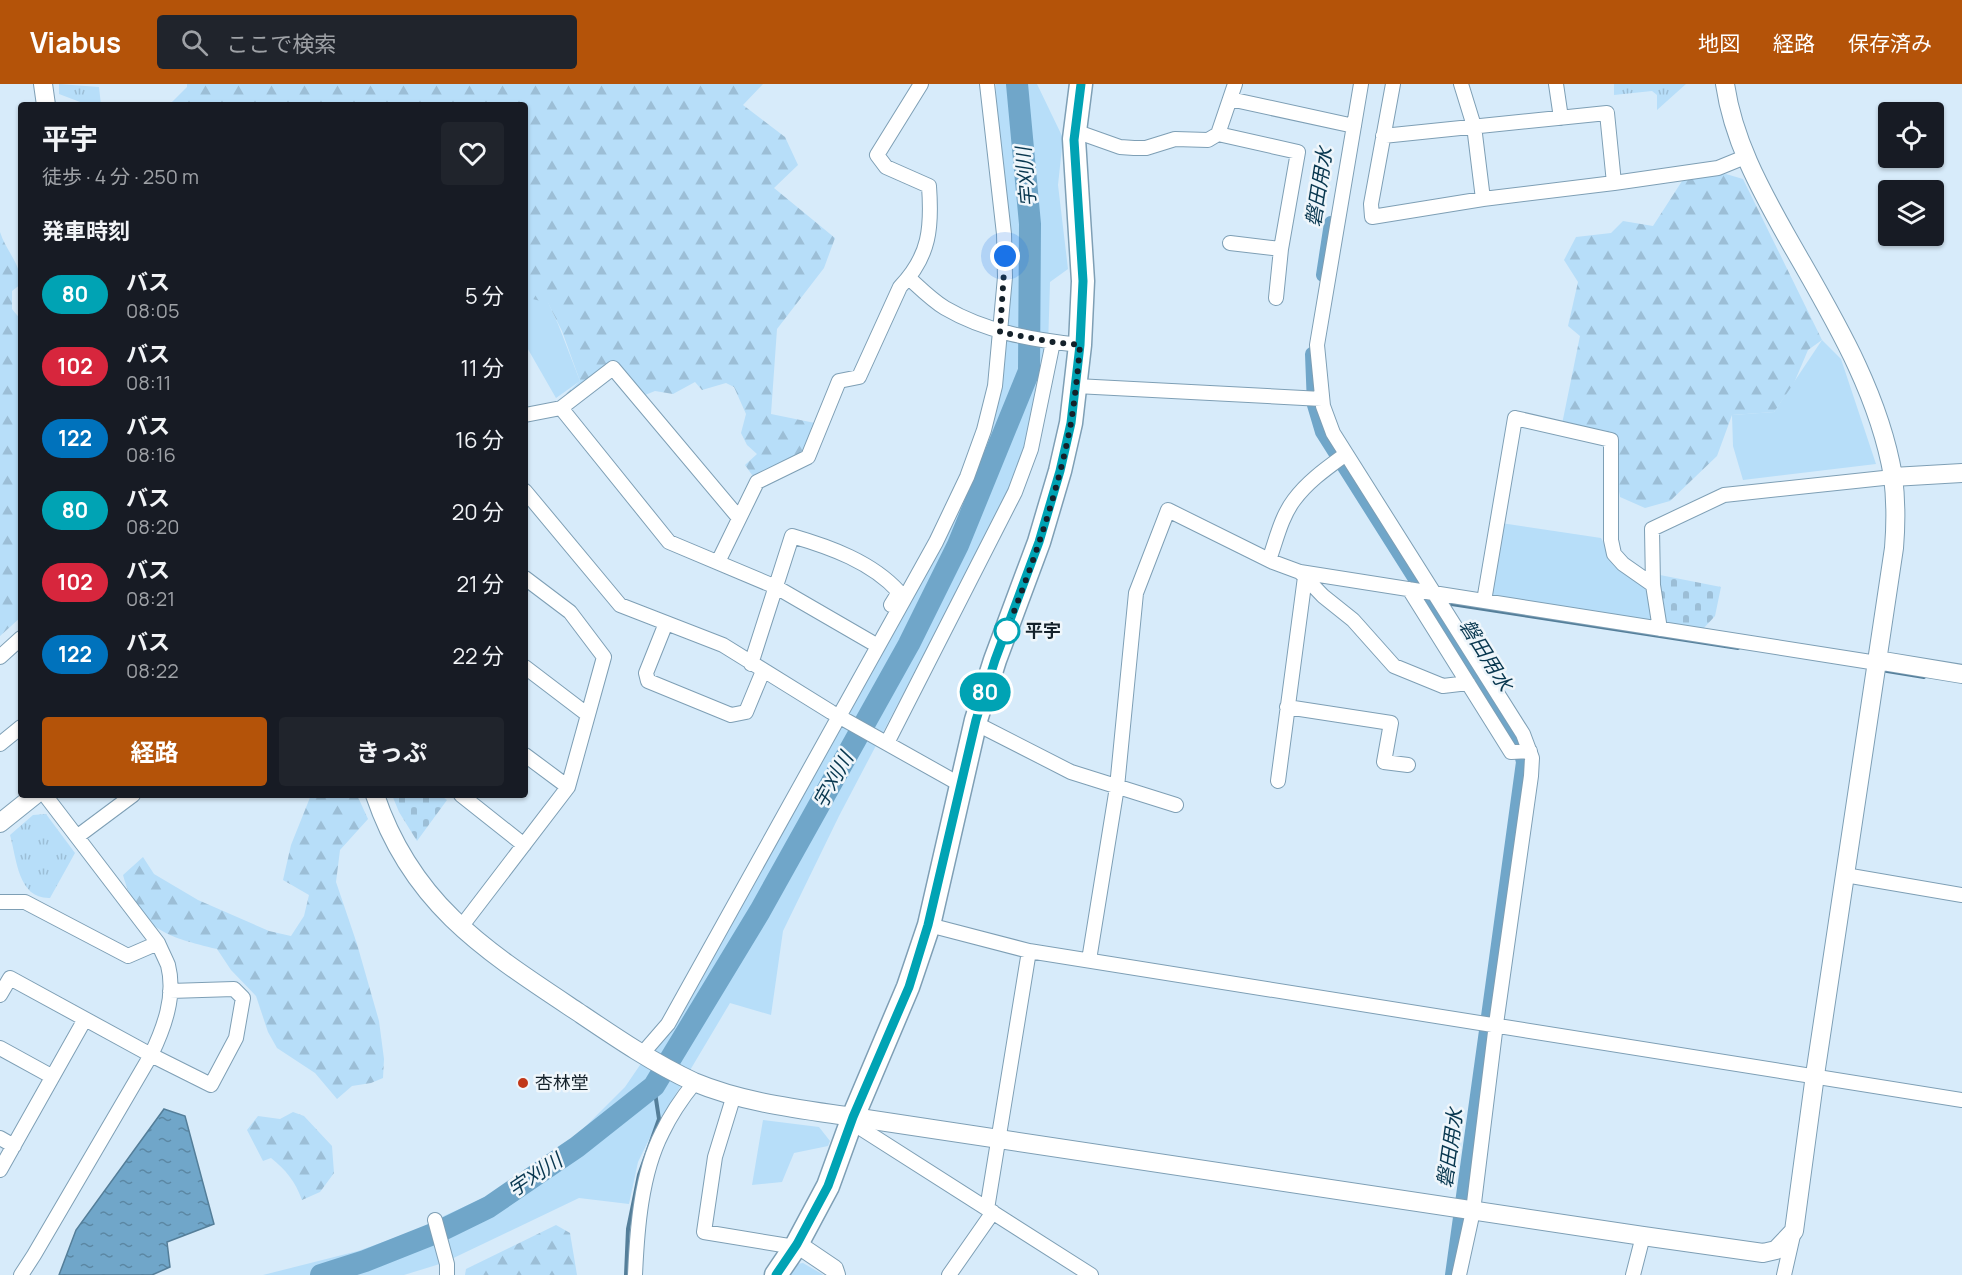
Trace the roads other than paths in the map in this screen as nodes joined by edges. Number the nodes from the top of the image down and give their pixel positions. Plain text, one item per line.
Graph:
1 (43, 84) edge
2 (921, 84) edge
3 (987, 84) edge
4 (1081, 84) edge
5 (1235, 84) edge
6 (1361, 84) edge
7 (1393, 84) edge
8 (1461, 84) edge
9 (1556, 84) edge
10 (1725, 84) edge
11 (1230, 99) junction
12 (46, 102) edge
13 (1561, 118) junction
14 (1354, 126) junction
15 (1474, 126) junction
16 (1075, 131) junction
17 (1218, 134) junction
18 (1383, 136) junction
19 (1745, 157) junction
20 (1614, 183) junction
21 (1483, 199) junction
22 (1230, 243) dead end
23 (1281, 249) junction
24 (909, 278) junction
25 (1276, 298) dead end
26 (1003, 332) junction
27 (1053, 342) junction
28 (1080, 345) junction
29 (1076, 386) junction
30 (1322, 399) junction
31 (561, 408) junction
32 (528, 414) edge
33 (1346, 453) junction
34 (1962, 473) edge
35 (1893, 477) junction
36 (528, 495) edge
37 (739, 518) junction
38 (1269, 560) junction
39 (718, 562) junction
40 (1302, 574) junction
41 (528, 580) edge
42 (1653, 585) junction
43 (776, 587) junction
44 (1409, 589) junction
45 (1434, 593) junction
46 (1484, 601) junction
47 (666, 623) junction
48 (1660, 629) junction
49 (18, 641) edge
50 (871, 642) junction
51 (0, 657) edge
52 (1877, 662) junction
53 (757, 667) junction
54 (528, 668) edge
55 (1962, 674) edge
56 (1468, 683) junction
57 (1287, 707) junction
58 (588, 715) junction
59 (838, 715) junction
60 (975, 723) junction
61 (18, 729) edge
62 (1, 741) edge
63 (885, 741) junction
64 (1530, 751) junction
65 (528, 756) edge
66 (1408, 765) dead end
67 (1278, 781) dead end
68 (961, 785) junction
69 (567, 788) junction
70 (1117, 788) junction
71 (31, 798) edge
72 (47, 798) edge
73 (129, 798) edge
74 (376, 798) edge
75 (465, 798) edge
76 (1176, 805) dead end
77 (0, 823) edge
78 (78, 836) junction
79 (524, 845) junction
80 (1845, 875) junction
81 (1962, 895) edge
82 (0, 902) edge
83 (928, 925) junction
84 (461, 927) junction
85 (158, 944) junction
86 (1029, 951) junction
87 (1089, 960) junction
88 (170, 991) junction
89 (0, 995) edge
90 (85, 1019) junction
91 (1496, 1024) junction
92 (0, 1048) edge
93 (642, 1054) junction
94 (151, 1055) junction
95 (1815, 1075) junction
96 (51, 1077) junction
97 (695, 1082) junction
98 (734, 1095) junction
99 (1962, 1100) edge
100 (852, 1120) junction
101 (0, 1138) edge
102 (998, 1139) junction
103 (14, 1146) junction
104 (0, 1170) edge
105 (990, 1211) junction
106 (1473, 1211) junction
107 (435, 1220) dead end
108 (1794, 1231) junction
109 (1643, 1236) junction
110 (796, 1245) junction
111 (447, 1269) edge
112 (21, 1275) edge
113 (635, 1275) edge
114 (776, 1275) edge
115 (836, 1275) edge
116 (949, 1275) edge
117 (1091, 1275) edge
118 (1459, 1275) edge
119 (1633, 1275) edge
120 (1784, 1275) edge

1 - 12 street
2 - 24 street
3 - 26 street
4 - 16 main road
5 - 11 street
6 - 14 street
7 - 18 street
8 - 15 street
9 - 13 street
10 - 19 street
11 - 14 street
11 - 17 street
13 - 15 street
13 - 20 street
14 - 30 street
15 - 18 street
15 - 21 street
16 - 17 street
16 - 28 main road
17 - 23 street
18 - 21 street
19 - 20 street
19 - 35 street
20 - 21 street
22 - 23 street
23 - 25 street
24 - 26 street
24 - 37 street
26 - 27 street
26 - 59 street
27 - 28 street
27 - 63 street
28 - 29 main road
29 - 30 street
29 - 60 main road
30 - 33 street
31 - 32 street
31 - 37 street
31 - 39 street
33 - 38 street
33 - 45 street
34 - 35 street
35 - 42 street
35 - 52 street
36 - 47 street
37 - 39 street
38 - 40 street
38 - 70 street
39 - 43 street
40 - 44 street
40 - 56 street
40 - 57 street
41 - 58 street
42 - 46 street
42 - 48 street
43 - 50 street
43 - 50 street
43 - 53 street
44 - 45 street
44 - 56 street
45 - 46 street
45 - 64 street
46 - 48 street
47 - 53 street
47 - 53 street
48 - 52 street
49 - 51 street
50 - 59 street
52 - 55 street
52 - 80 street
53 - 59 street
54 - 58 street
56 - 64 street
57 - 66 street
57 - 67 street
58 - 69 street
59 - 63 street
59 - 93 street
60 - 68 main road
60 - 70 street
61 - 62 street
63 - 68 street
64 - 91 street
65 - 69 street
68 - 83 main road
69 - 79 street
70 - 76 street
70 - 87 street
71 - 77 street
72 - 78 street
73 - 78 street
74 - 84 street
75 - 79 street
78 - 85 street
79 - 84 street
80 - 81 street
80 - 95 street
82 - 85 street
83 - 86 street
83 - 100 main road
84 - 93 street
85 - 88 street
86 - 87 street
86 - 102 street
87 - 91 street
88 - 94 street
88 - 94 street
89 - 90 street
90 - 94 street
90 - 96 street
91 - 95 street
91 - 106 street
92 - 96 street
93 - 97 street
94 - 112 street
95 - 99 street
95 - 108 street
96 - 103 street
97 - 98 street
97 - 113 street
98 - 100 street
98 - 110 street
100 - 102 street
100 - 105 street
100 - 110 main road
101 - 103 street
102 - 105 street
102 - 106 street
103 - 104 street
105 - 116 street
105 - 117 street
106 - 109 street
106 - 118 street
107 - 111 street
108 - 109 street
108 - 120 street
109 - 119 street
110 - 114 main road
110 - 115 street

